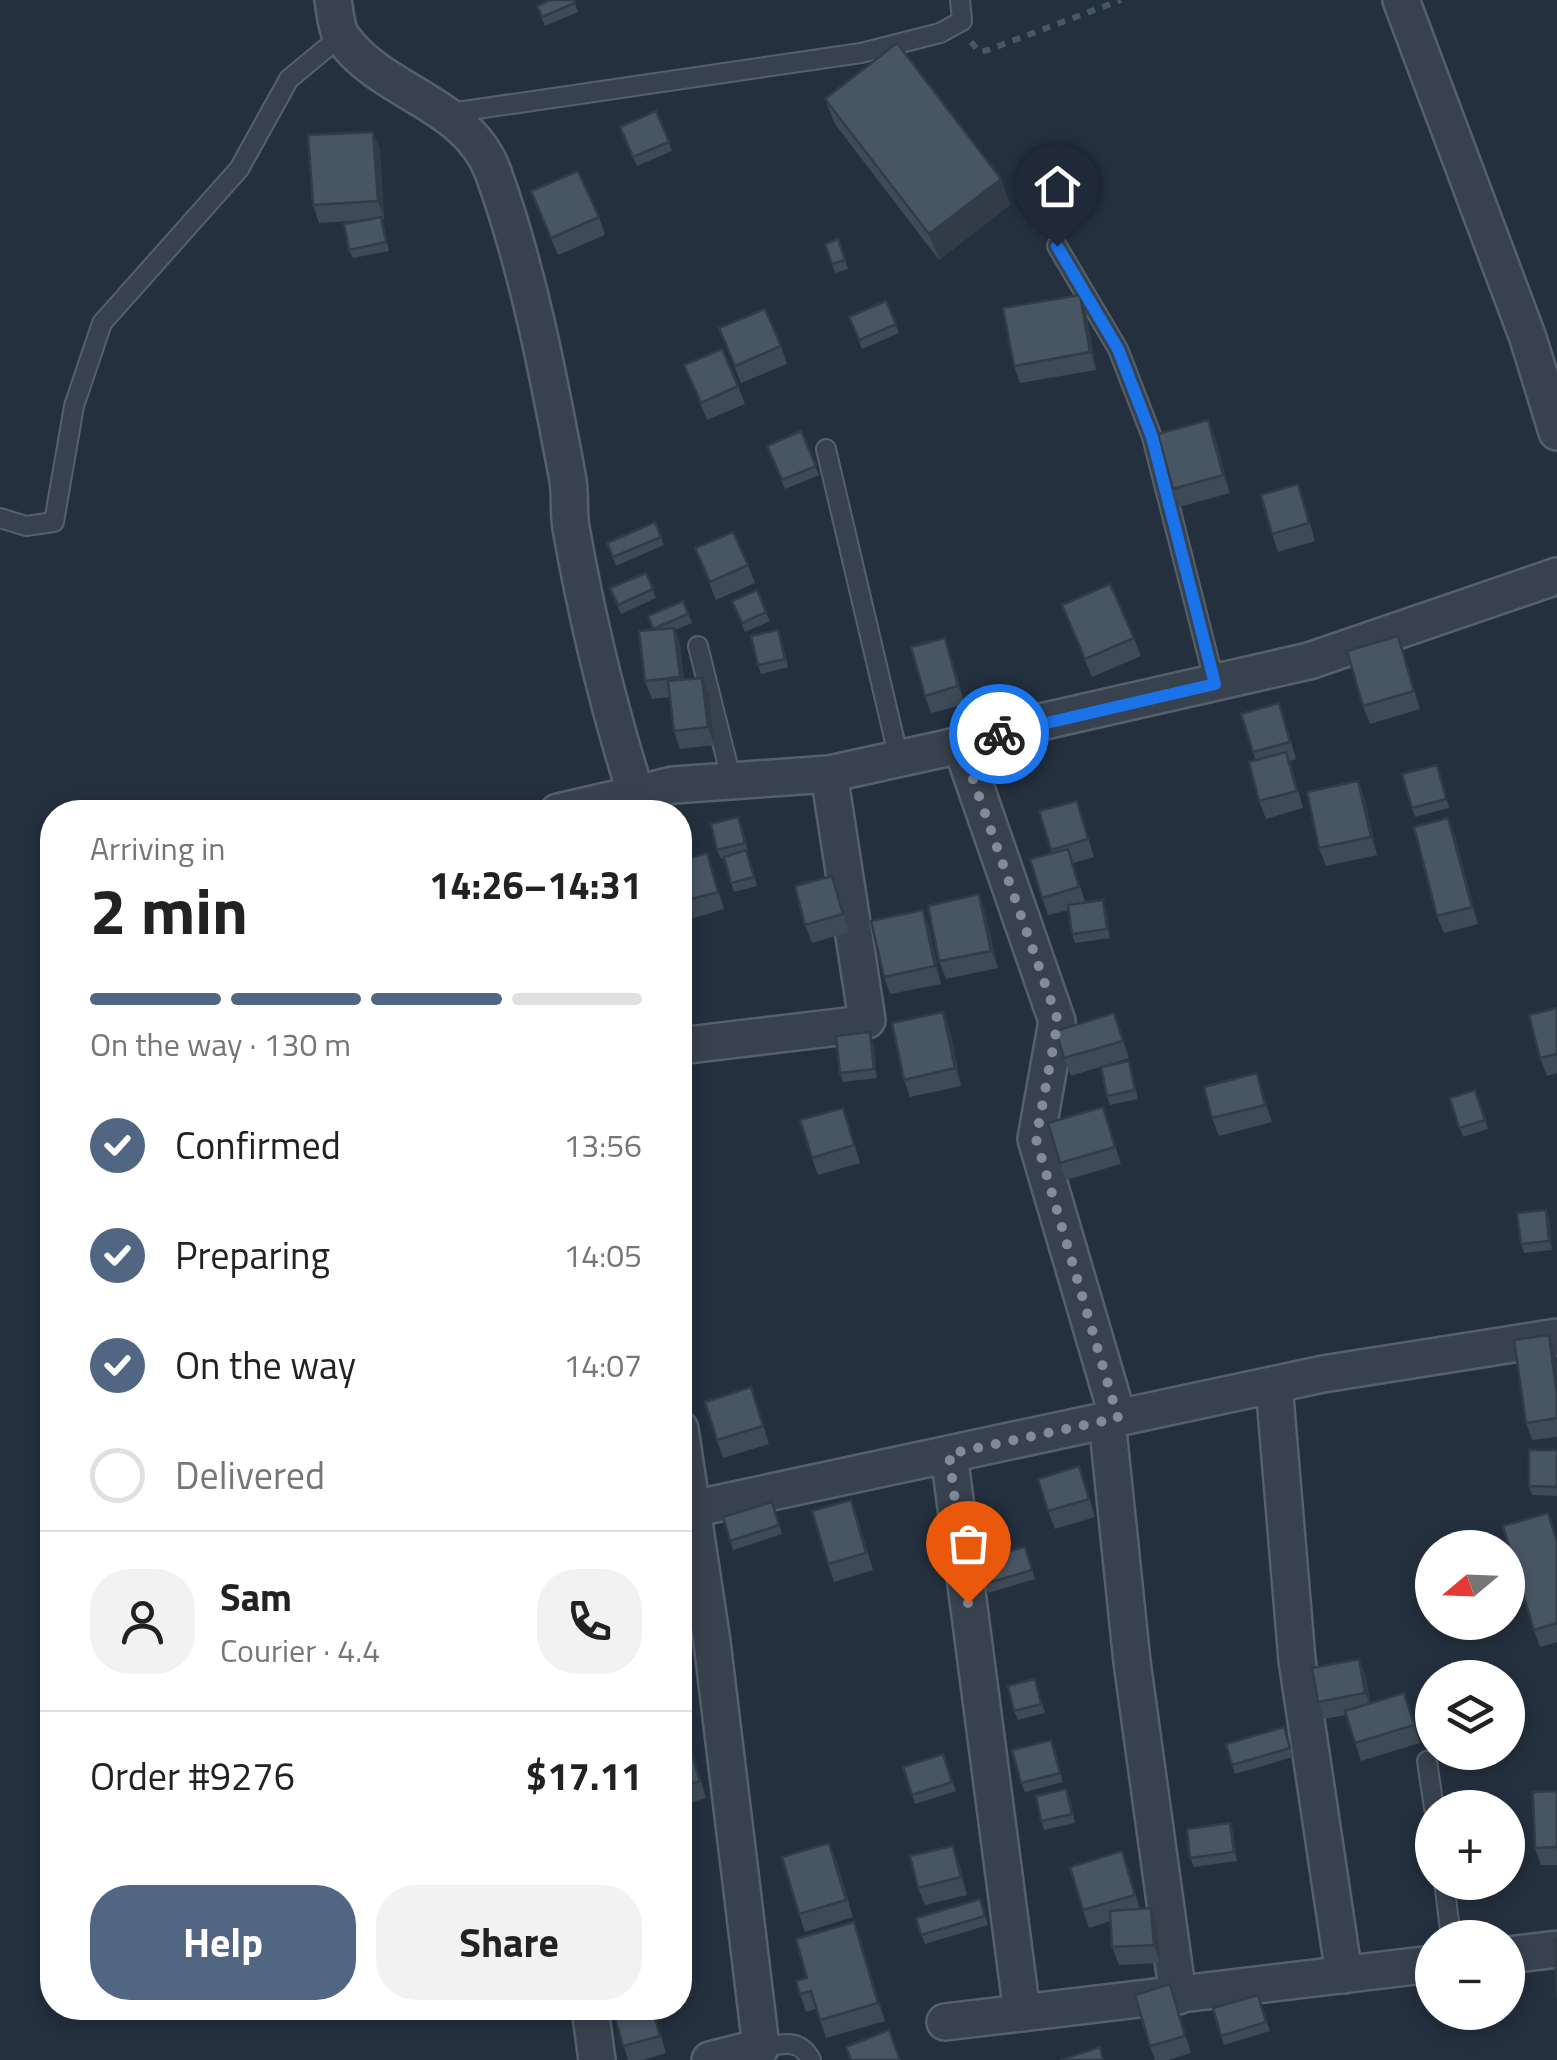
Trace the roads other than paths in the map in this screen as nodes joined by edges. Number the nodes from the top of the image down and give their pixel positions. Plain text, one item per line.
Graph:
1 (333, 0) edge
2 (960, 0) edge
3 (1401, 0) edge
4 (341, 36) junction
5 (450, 113) junction
6 (1057, 246) dead end
7 (1557, 432) edge
8 (826, 449) dead end
9 (0, 518) edge
10 (1557, 576) edge
11 (698, 646) dead end
12 (1215, 684) junction
13 (961, 745) junction
14 (899, 759) junction
15 (829, 774) junction
16 (732, 782) junction
17 (636, 800) edge
18 (643, 800) edge
19 (692, 1045) edge
20 (1557, 1337) edge
21 (1274, 1385) junction
22 (1112, 1419) junction
23 (949, 1454) junction
24 (692, 1509) joint
25 (1557, 1949) edge
26 (1525, 1953) edge
27 (1415, 1966) edge
28 (1344, 1975) junction
29 (1178, 1996) junction
30 (1022, 2013) junction
31 (591, 2020) edge
32 (945, 2022) dead end
33 (762, 2047) junction
34 (596, 2060) edge
35 (710, 2060) edge
36 (811, 2060) edge

1 - 4 street
2 - 5 lane
3 - 7 street
4 - 5 street
4 - 9 lane
5 - 17 street
6 - 12 lane
8 - 14 lane
10 - 12 street
11 - 16 lane
12 - 13 street
13 - 14 street
13 - 22 street
14 - 15 street
15 - 16 street
15 - 19 street
16 - 18 street
20 - 21 street
21 - 22 street
21 - 28 street
22 - 23 street
22 - 29 street
23 - 24 street
23 - 30 street
24 - 33 street
25 - 26 street
27 - 28 street
28 - 29 street
29 - 30 street
30 - 32 street
31 - 34 street
33 - 35 street
33 - 36 lane

